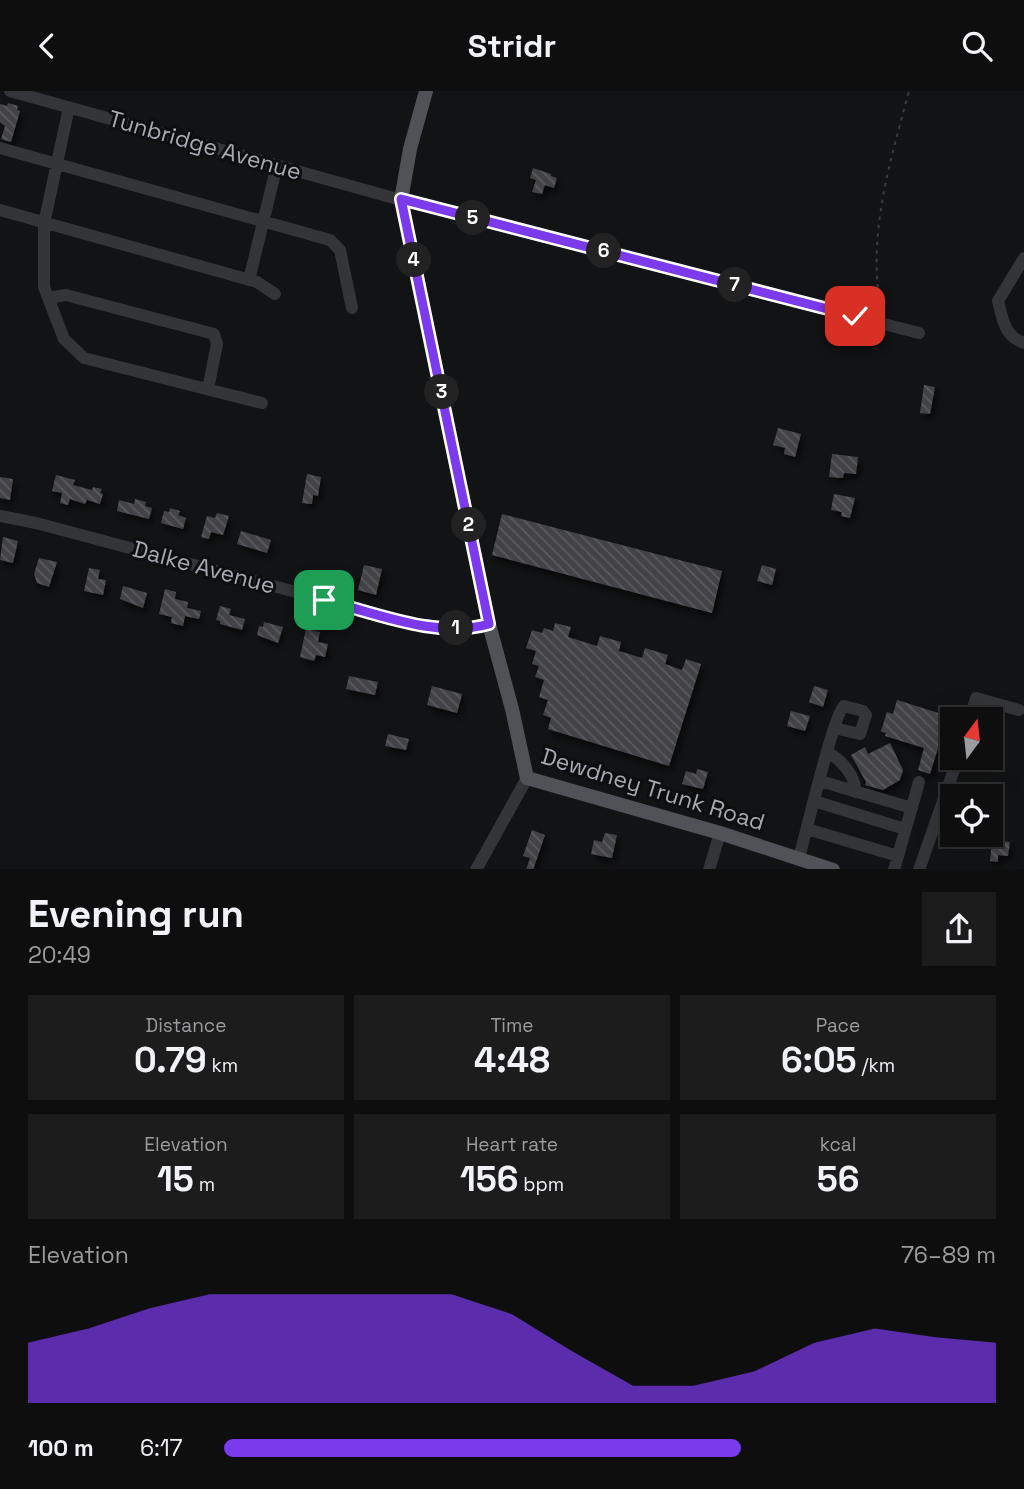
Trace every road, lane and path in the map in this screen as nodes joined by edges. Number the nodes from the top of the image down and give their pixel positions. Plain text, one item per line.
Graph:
1 (10, 91) edge
2 (426, 91) edge
3 (909, 91) edge
4 (69, 107) junction
5 (0, 148) edge
6 (55, 164) junction
7 (277, 165) junction
8 (401, 199) junction
9 (0, 210) edge
10 (264, 221) junction
11 (44, 224) junction
12 (1024, 258) edge
13 (249, 280) junction
14 (275, 294) dead end
15 (48, 298) junction
16 (352, 308) dead end
17 (882, 324) junction
18 (919, 333) dead end
19 (1024, 343) edge
20 (208, 389) junction
21 (262, 403) dead end
22 (0, 516) edge
23 (489, 624) junction
24 (973, 707) edge
25 (1019, 709) dead end
26 (834, 728) dead end
27 (827, 753) junction
28 (954, 770) edge
29 (527, 778) junction
30 (820, 782) junction
31 (919, 782) dead end
32 (855, 792) junction
33 (814, 801) junction
34 (912, 808) junction
35 (807, 829) junction
36 (905, 829) junction
37 (720, 833) junction
38 (898, 856) junction
39 (799, 859) junction
40 (477, 869) edge
41 (709, 869) edge
42 (830, 869) edge
43 (894, 869) edge
44 (919, 869) edge

1 - 4 street, Tunbridge Avenue
2 - 8 main road, Dewdney Trunk Road
3 - 17 path
4 - 6 street
4 - 7 street, Tunbridge Avenue
5 - 6 street
6 - 10 street
6 - 11 street
7 - 8 street, Tunbridge Avenue
7 - 10 street
8 - 17 street, Tunbridge Avenue
8 - 23 main road, Dewdney Trunk Road
9 - 11 street
10 - 13 street
10 - 16 street
11 - 13 street
11 - 15 street
12 - 19 street
13 - 14 street
15 - 20 street
15 - 20 street
17 - 18 street, Tunbridge Avenue
20 - 21 street
22 - 23 street, Dalke Avenue
23 - 29 main road, Dewdney Trunk Road
24 - 25 street
26 - 27 street
27 - 30 street
27 - 32 street
28 - 44 street
29 - 37 main road, Dewdney Trunk Road
29 - 40 street
30 - 32 street
30 - 33 street
31 - 34 street
32 - 34 street
33 - 35 street
33 - 36 street
34 - 36 street
35 - 38 street
35 - 39 street
36 - 38 street
37 - 39 main road, Dewdney Trunk Road
37 - 41 street
38 - 43 street
39 - 42 main road, Dewdney Trunk Road

